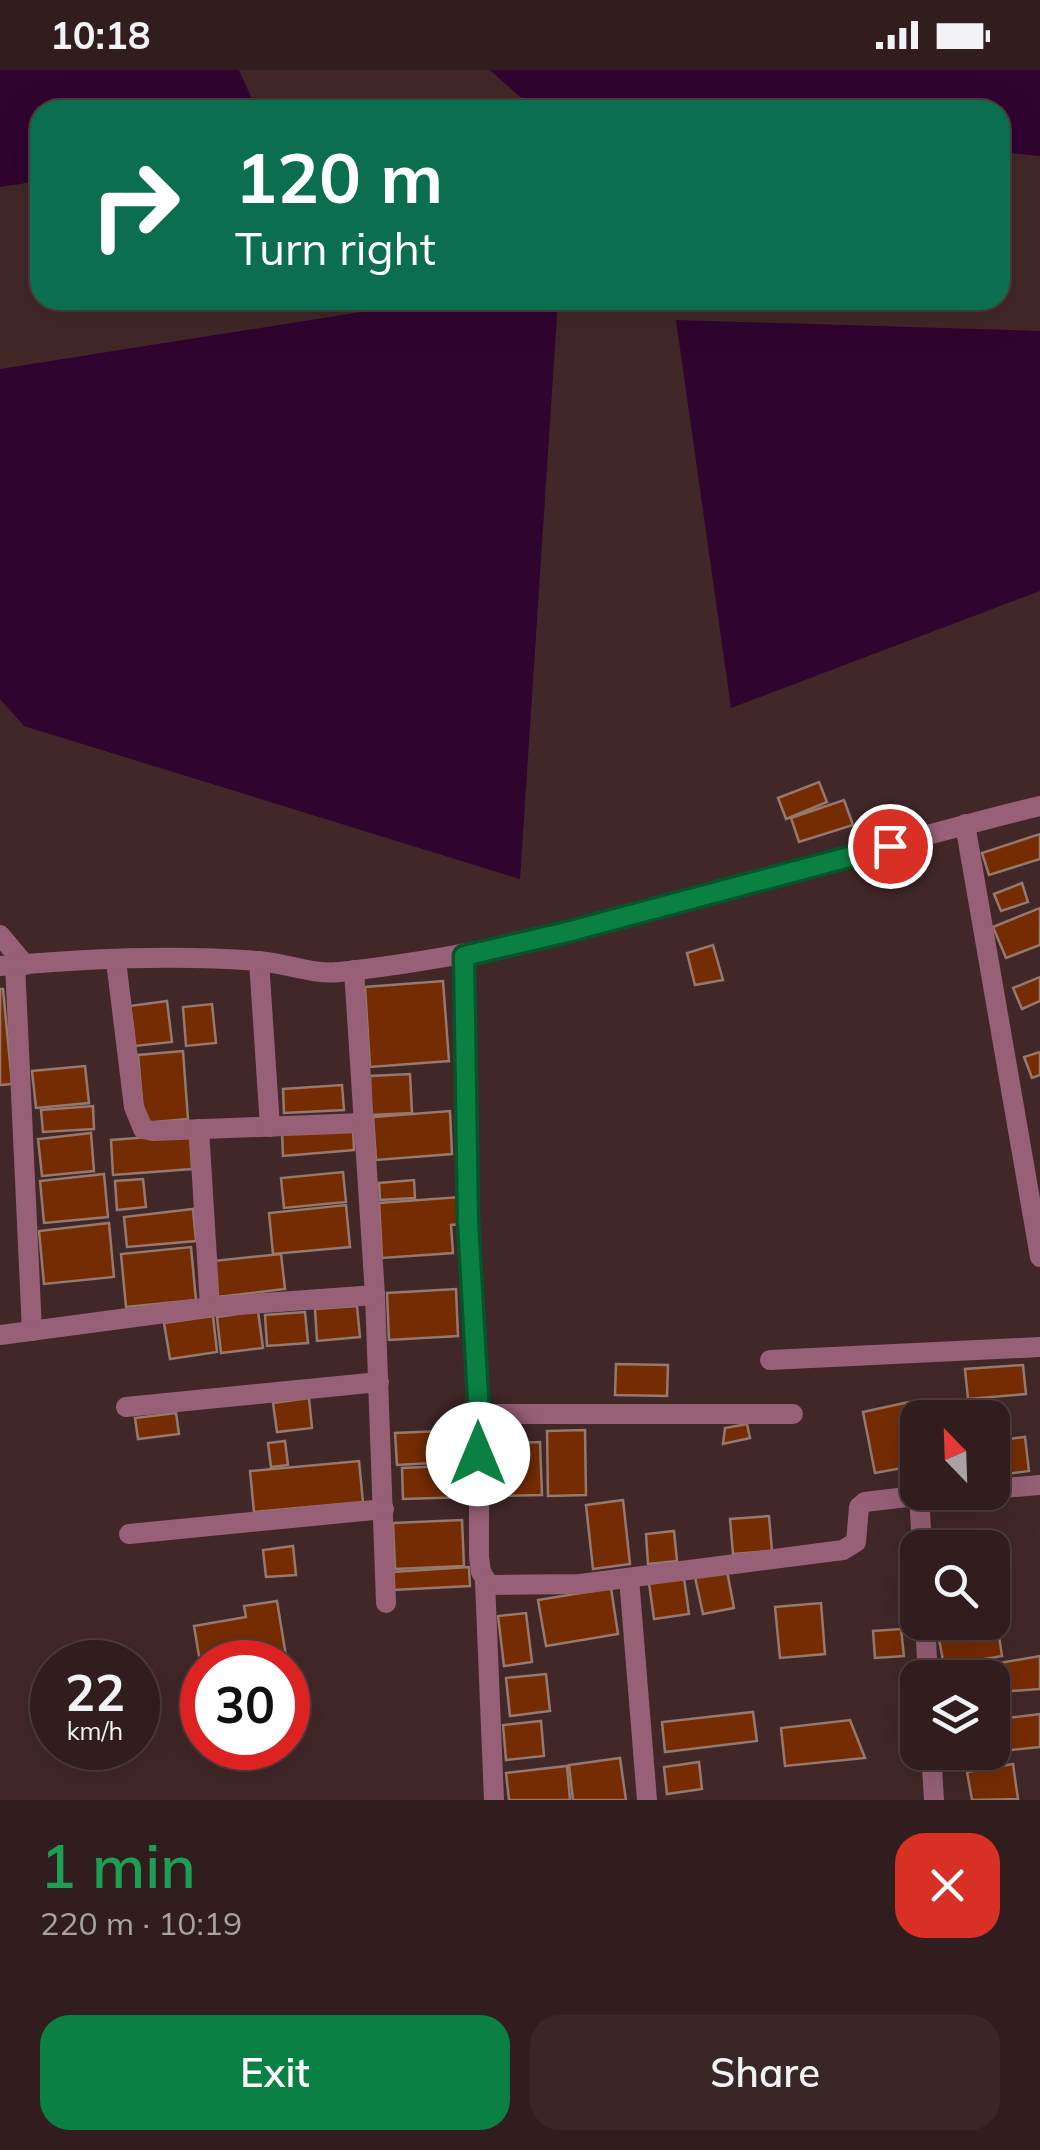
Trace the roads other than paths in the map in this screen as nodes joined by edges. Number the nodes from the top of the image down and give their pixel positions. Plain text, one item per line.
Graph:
1 (1040, 806) edge
2 (964, 824) junction
3 (0, 935) edge
4 (464, 956) junction
5 (116, 961) junction
6 (259, 961) junction
7 (13, 965) edge
8 (354, 970) junction
9 (362, 1123) junction
10 (270, 1127) junction
11 (199, 1130) junction
12 (1040, 1257) edge
13 (375, 1294) junction
14 (210, 1307) junction
15 (32, 1331) junction
16 (0, 1335) edge
17 (1040, 1348) edge
18 (770, 1360) dead end
19 (379, 1382) junction
20 (126, 1407) dead end
21 (479, 1414) junction
22 (793, 1414) dead end
23 (1040, 1485) edge
24 (1010, 1488) edge
25 (900, 1497) edge
26 (384, 1509) junction
27 (129, 1534) dead end
28 (629, 1578) junction
29 (485, 1582) junction
30 (386, 1603) dead end
31 (933, 1770) edge
32 (494, 1800) edge
33 (647, 1800) edge
34 (934, 1800) edge

1 - 2 street
2 - 4 street
2 - 12 street
3 - 7 street
4 - 8 street
4 - 21 street
5 - 6 street
5 - 7 street
5 - 11 street
6 - 8 street
6 - 10 street
7 - 15 street
8 - 9 street
9 - 10 street
9 - 13 street
10 - 11 street
11 - 14 street
13 - 14 street
13 - 19 street
14 - 15 street
15 - 16 street
17 - 18 street
19 - 20 street
19 - 26 street
21 - 22 street
21 - 29 street
23 - 24 street
25 - 28 street
26 - 27 street
26 - 30 street
28 - 29 street
28 - 33 street
29 - 32 street
31 - 34 street

